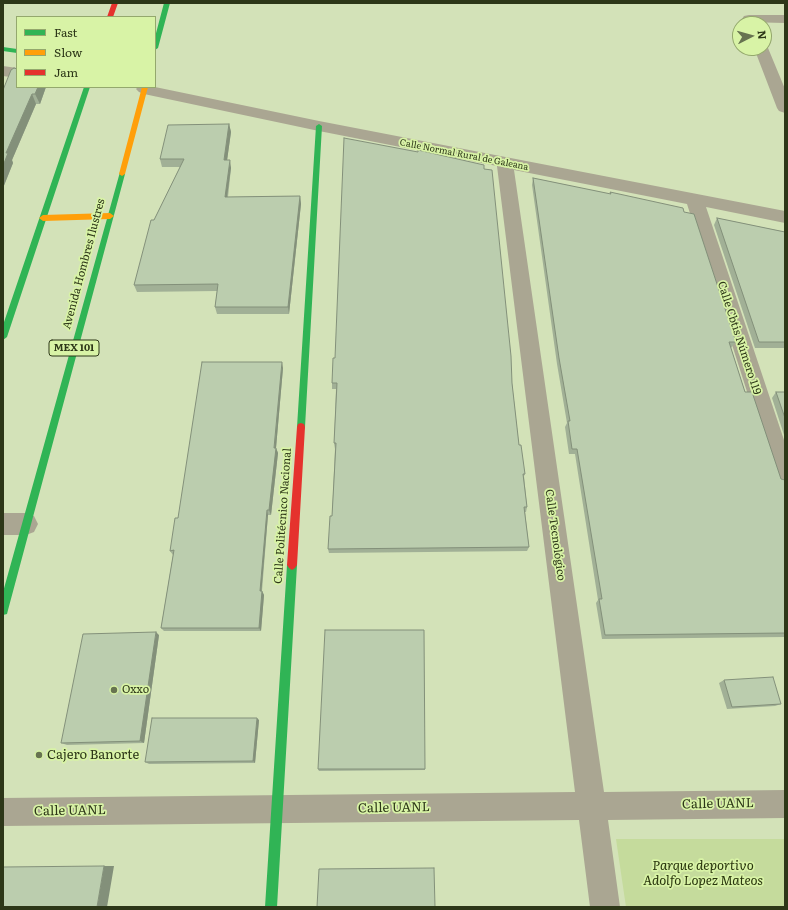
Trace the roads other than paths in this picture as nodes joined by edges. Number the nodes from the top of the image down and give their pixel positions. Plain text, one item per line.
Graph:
1 (115, 3) edge
2 (167, 3) edge
3 (110, 16) edge
4 (164, 16) junction
5 (772, 18) edge
6 (785, 19) edge
7 (156, 20) edge
8 (156, 44) edge
9 (3, 49) edge
10 (16, 51) edge
11 (764, 56) edge
12 (3, 71) edge
13 (16, 73) edge
14 (87, 88) edge
15 (144, 88) edge
16 (785, 108) edge
17 (319, 126) junction
18 (505, 163) junction
19 (694, 199) junction
20 (110, 216) junction
21 (785, 217) edge
22 (43, 218) junction
23 (3, 337) edge
24 (785, 476) edge
25 (3, 524) edge
26 (26, 524) junction
27 (3, 610) edge
28 (785, 804) edge
29 (591, 806) junction
30 (277, 809) junction
31 (3, 812) edge
32 (271, 907) edge
33 (605, 907) edge

1 - 3 main road
2 - 4 main road
4 - 7 main road
4 - 8 main road
5 - 6 street
9 - 10 main road
11 - 16 street
12 - 13 street
14 - 22 main road
15 - 17 street, Calle Normal Rural de Galeana
15 - 20 main road, Avenida Hombres Ilustres / MEX 101
17 - 18 street, Calle Normal Rural de Galeana
17 - 30 main road, Calle Politécnico Nacional
18 - 19 street, Calle Normal Rural de Galeana
18 - 29 street, Calle Tecnológico
19 - 21 street, Calle Normal Rural de Galeana
19 - 24 street, Calle Cbtis Número 119
20 - 22 main road
20 - 26 main road, Avenida Hombres Ilustres / MEX 101
22 - 23 main road
25 - 26 street
26 - 27 main road, Avenida Hombres Ilustres / MEX 101
28 - 29 street, Calle UANL
29 - 30 street, Calle UANL
29 - 33 street, Calle Tecnológico
30 - 31 street, Calle UANL
30 - 32 main road, Calle Politécnico Nacional

